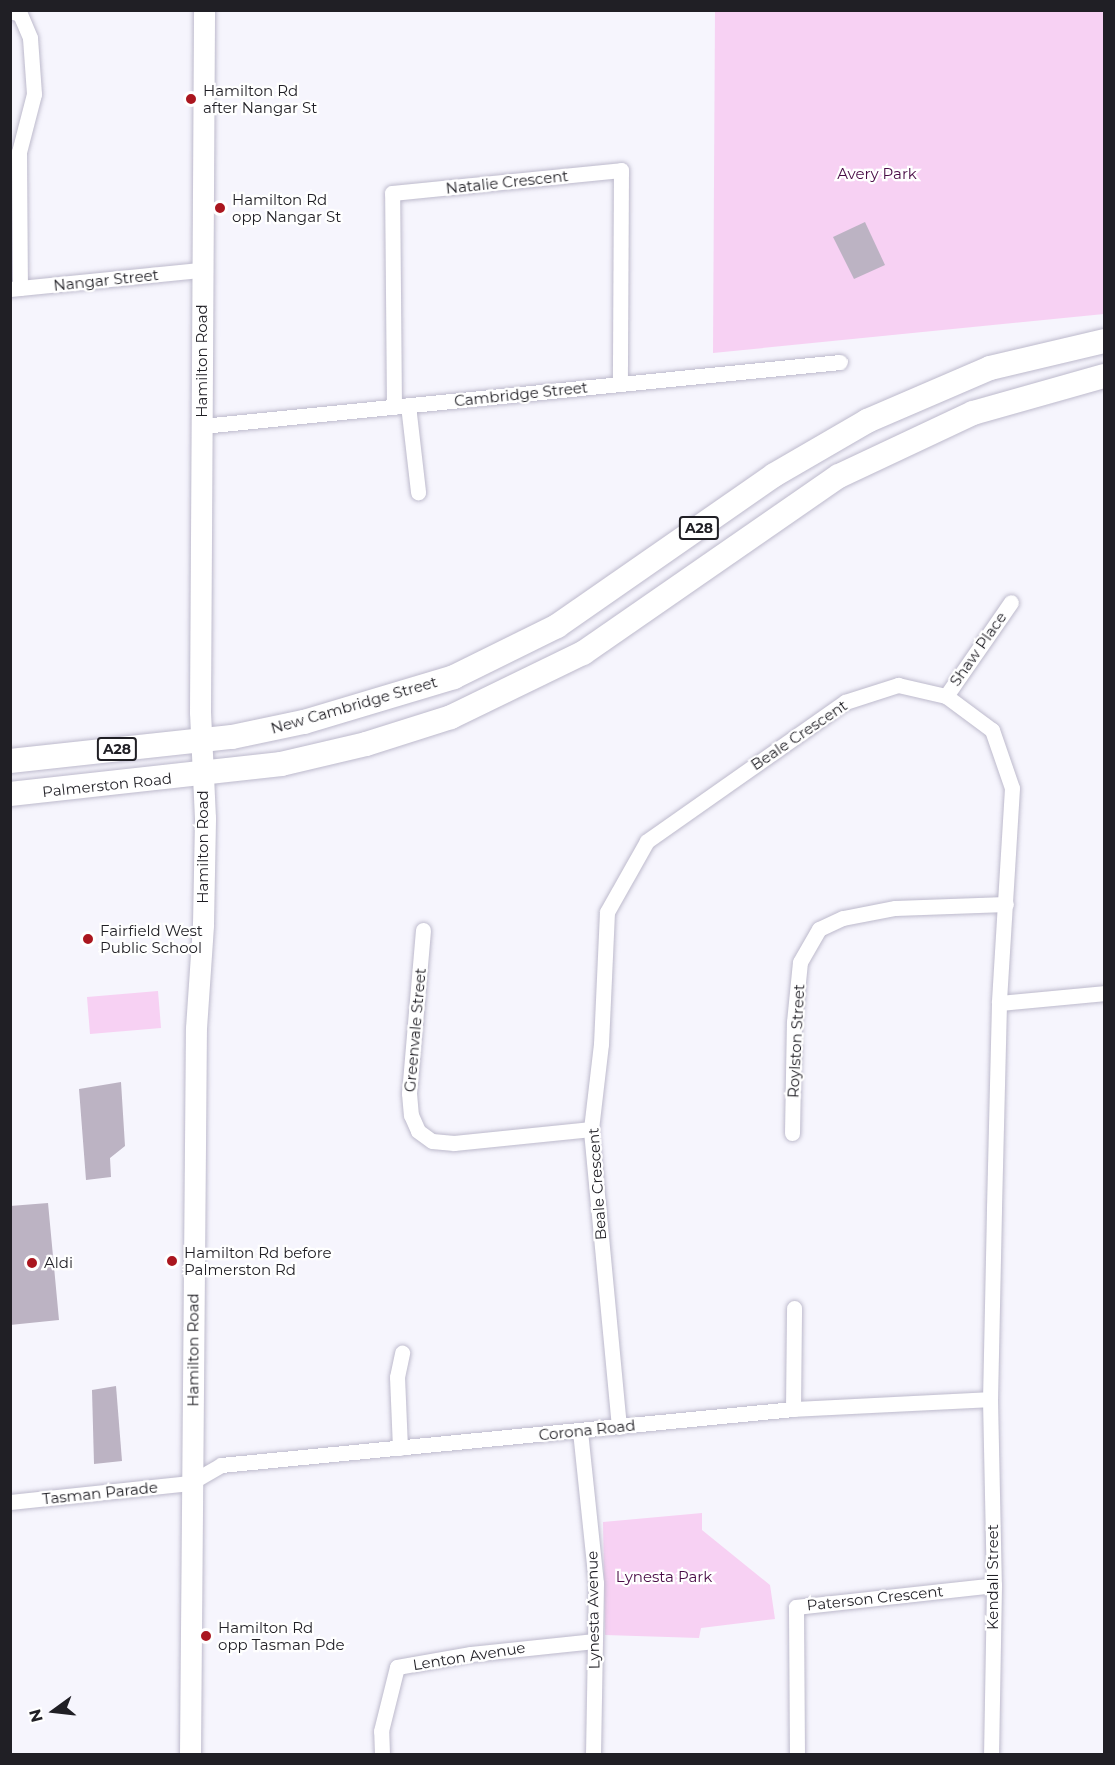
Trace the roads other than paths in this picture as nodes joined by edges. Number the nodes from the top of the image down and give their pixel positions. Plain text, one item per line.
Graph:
1 (204, 10) edge
2 (10, 12) edge
3 (202, 270) junction
4 (15, 289) edge
5 (1104, 341) edge
6 (840, 362) dead end
7 (1104, 376) edge
8 (620, 384) junction
9 (401, 406) junction
10 (202, 426) junction
11 (418, 492) dead end
12 (1011, 602) dead end
13 (946, 696) junction
14 (200, 740) junction
15 (10, 761) edge
16 (203, 775) junction
17 (10, 794) edge
18 (1006, 904) junction
19 (423, 930) dead end
20 (1104, 993) edge
21 (999, 1003) junction
22 (591, 1129) junction
23 (792, 1133) dead end
24 (794, 1308) dead end
25 (402, 1353) dead end
26 (990, 1399) junction
27 (794, 1409) junction
28 (619, 1427) junction
29 (580, 1431) junction
30 (400, 1448) junction
31 (190, 1483) junction
32 (10, 1502) edge
33 (994, 1585) junction
34 (594, 1641) junction
35 (190, 1755) edge
36 (382, 1755) edge
37 (593, 1755) edge
38 (797, 1755) edge
39 (991, 1755) edge

1 - 3 main road, Hamilton Road
2 - 4 street
3 - 4 street, Nangar Street
3 - 10 main road, Hamilton Road
5 - 14 highway, New Cambridge Street / A28
6 - 8 street, Cambridge Street
7 - 16 highway, A28
8 - 9 street, Cambridge Street
8 - 9 street, Natalie Crescent
9 - 10 street, Cambridge Street
9 - 11 street
10 - 14 main road, Hamilton Road
12 - 13 street, Shaw Place
13 - 18 street, Beale Crescent
13 - 22 street, Beale Crescent
14 - 15 highway, A28
14 - 16 main road, Hamilton Road
16 - 17 highway, Palmerston Road / A28
16 - 31 main road, Hamilton Road
18 - 21 street, Beale Crescent
18 - 23 street, Roylston Street
19 - 22 street, Greenvale Street
20 - 21 street
21 - 26 street, Beale Crescent
22 - 28 street, Beale Crescent
24 - 27 street
25 - 30 street
26 - 27 street, Corona Road
26 - 33 street, Kendall Street
27 - 28 street, Corona Road
28 - 29 street, Corona Road
29 - 30 street, Corona Road
29 - 34 street, Lynesta Avenue
30 - 31 street, Corona Road
31 - 32 street, Tasman Parade
31 - 35 main road, Hamilton Road
33 - 38 street, Paterson Crescent
33 - 39 street, Kendall Street
34 - 36 street, Lenton Avenue
34 - 37 street, Lynesta Avenue

